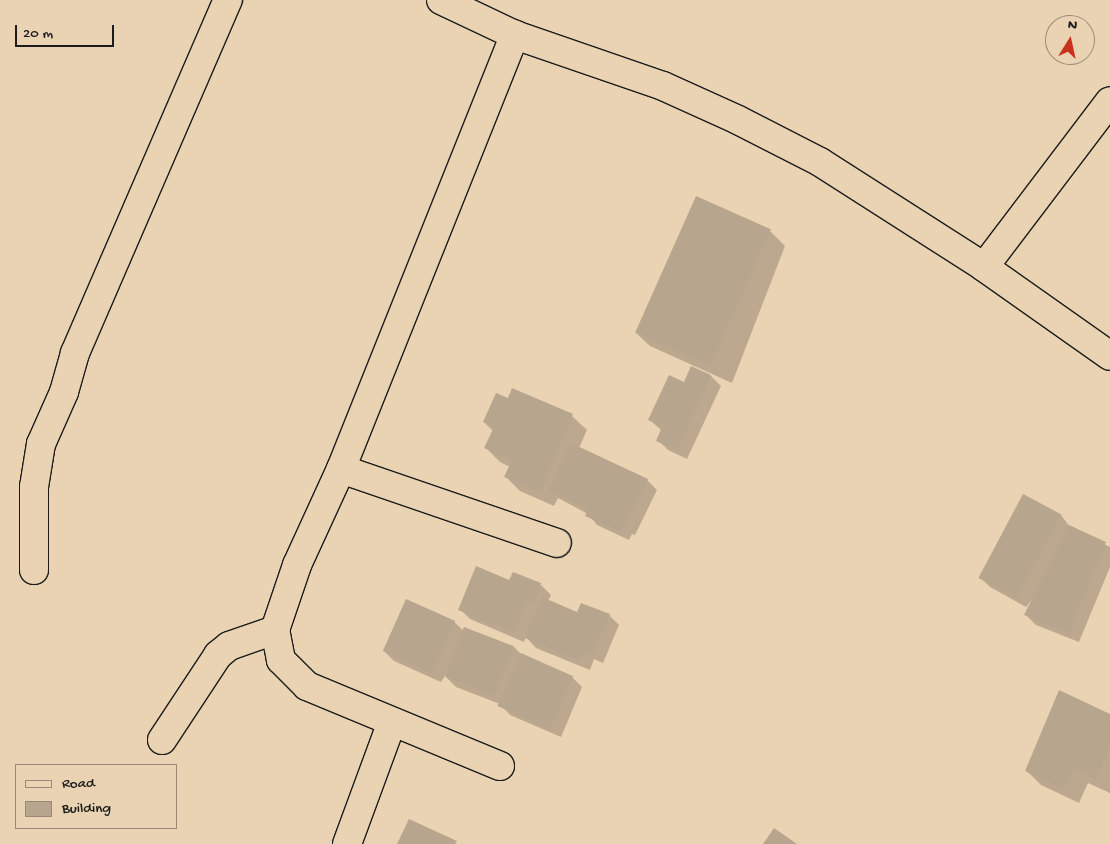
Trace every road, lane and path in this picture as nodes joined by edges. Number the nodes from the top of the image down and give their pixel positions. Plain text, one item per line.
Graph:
1 (228, 0) edge
2 (441, 0) edge
3 (515, 35) junction
4 (1110, 102) edge
5 (984, 267) junction
6 (1110, 356) edge
7 (341, 469) junction
8 (557, 543) dead end
9 (34, 570) dead end
10 (275, 630) junction
11 (392, 722) junction
12 (162, 740) dead end
13 (500, 766) dead end
14 (347, 844) edge

1 - 9 street
2 - 3 street
3 - 5 street
3 - 7 street
4 - 5 street
5 - 6 street
7 - 8 street
7 - 10 street
10 - 11 street
10 - 12 street
11 - 13 street
11 - 14 street

